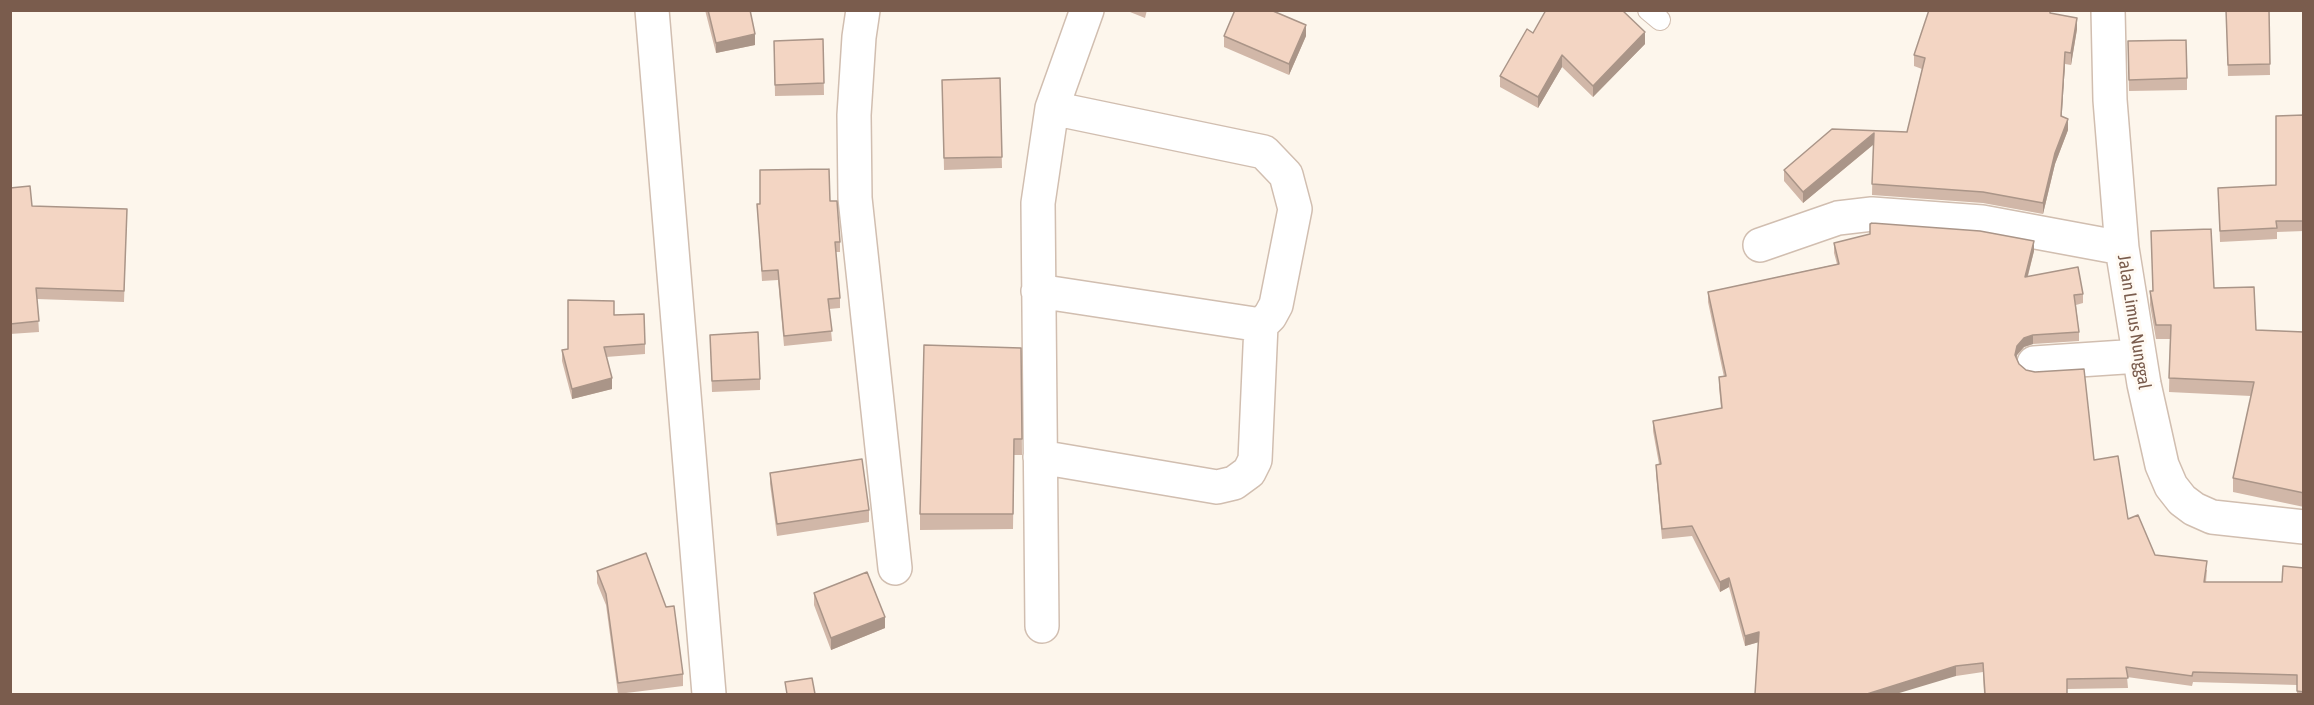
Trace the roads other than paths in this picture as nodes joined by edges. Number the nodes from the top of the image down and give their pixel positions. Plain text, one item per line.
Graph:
1 (652, 10) edge
2 (863, 10) edge
3 (1087, 10) edge
4 (2108, 10) edge
5 (1052, 108) junction
6 (1760, 245) dead end
7 (2122, 248) junction
8 (1038, 291) junction
9 (1261, 325) junction
10 (2139, 356) junction
11 (2034, 363) dead end
12 (1040, 458) junction
13 (2304, 527) edge
14 (895, 568) dead end
15 (1042, 626) dead end
16 (709, 694) edge

1 - 16 street
2 - 14 street
3 - 5 street
4 - 7 street, Jalan Limus Nunggal
5 - 8 street
5 - 9 street
6 - 7 street
7 - 10 street, Jalan Limus Nunggal
8 - 9 street
8 - 12 street
9 - 12 street
10 - 11 street
10 - 13 street, Jalan Limus Nunggal
12 - 15 street

